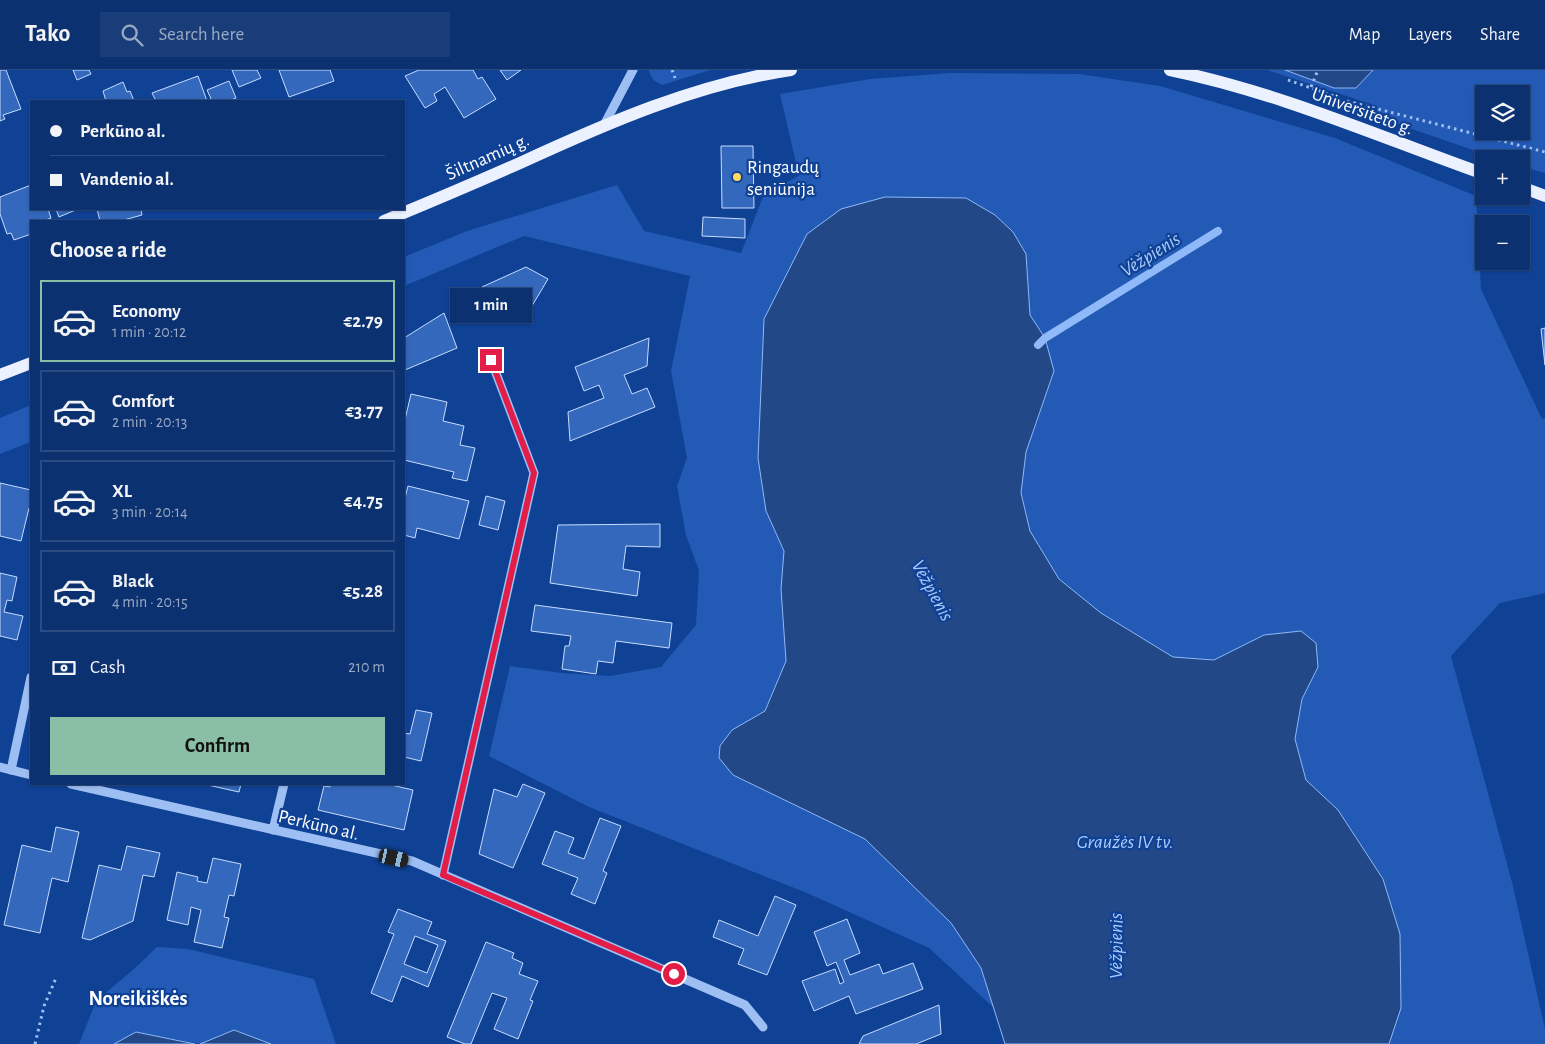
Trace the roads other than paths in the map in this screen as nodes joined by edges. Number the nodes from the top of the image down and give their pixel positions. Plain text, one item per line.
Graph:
1 (633, 70) edge
2 (791, 70) edge
3 (1170, 70) edge
4 (766, 72) edge
5 (604, 125) junction
6 (1475, 171) edge
7 (1530, 190) edge
8 (1545, 196) edge
9 (386, 220) edge
10 (491, 360) dead end
11 (30, 363) edge
12 (0, 375) edge
13 (30, 681) edge
14 (0, 768) edge
15 (11, 770) junction
16 (30, 775) edge
17 (75, 785) edge
18 (284, 785) edge
19 (273, 830) junction
20 (443, 875) junction
21 (763, 1026) dead end

1 - 5 street
2 - 4 main road
3 - 6 main road, Universiteto g.
4 - 5 main road
5 - 9 main road, Šiltnamių g.
7 - 8 main road
10 - 20 street
11 - 12 main road
13 - 15 street
14 - 15 street
15 - 16 street
17 - 19 street, Perkūno al.
18 - 19 street
19 - 20 street, Perkūno al.
20 - 21 street, Perkūno al.

